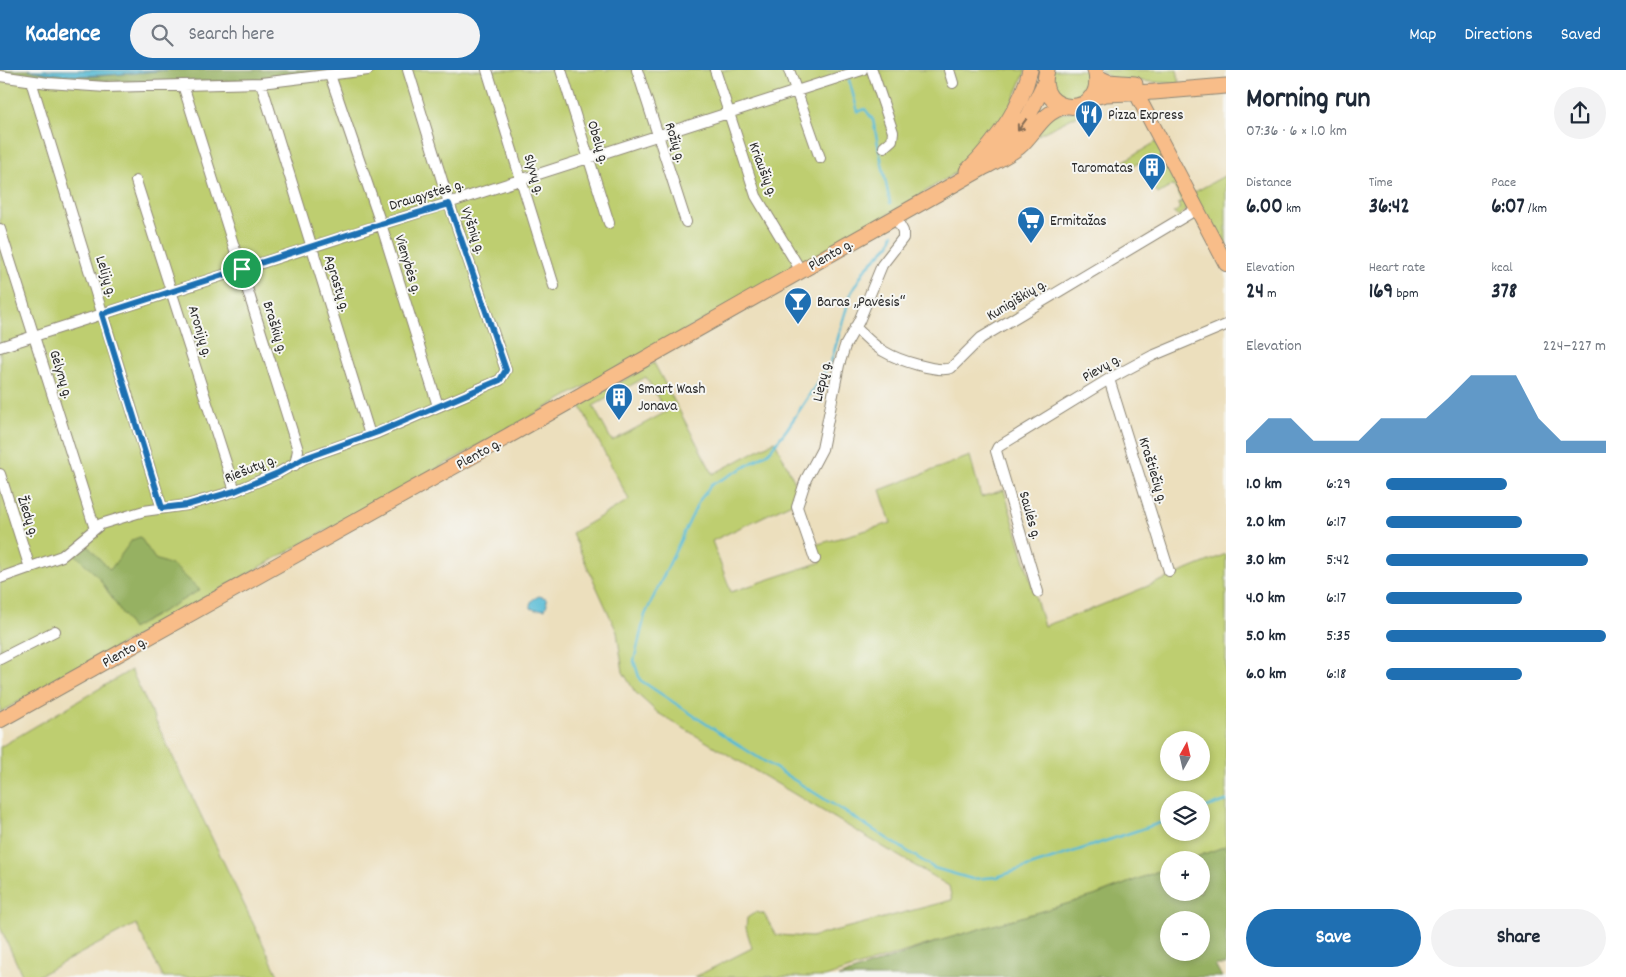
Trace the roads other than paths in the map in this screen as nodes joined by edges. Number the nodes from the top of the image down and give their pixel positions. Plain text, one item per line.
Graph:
1 (368, 70) edge
2 (408, 70) edge
3 (487, 70) edge
4 (561, 70) edge
5 (637, 70) edge
6 (715, 70) edge
7 (790, 70) edge
8 (862, 70) edge
9 (872, 70) edge
10 (949, 70) edge
11 (1030, 70) edge
12 (1096, 74) edge
13 (330, 75) junction
14 (0, 76) edge
15 (1046, 76) edge
16 (31, 81) junction
17 (261, 82) junction
18 (953, 83) dead end
19 (182, 85) junction
20 (1226, 86) edge
21 (1189, 89) junction
22 (796, 92) junction
23 (1136, 92) junction
24 (1090, 98) junction
25 (1066, 106) junction
26 (728, 112) junction
27 (658, 134) junction
28 (884, 147) dead end
29 (588, 157) junction
30 (820, 158) dead end
31 (981, 169) junction
32 (521, 179) junction
33 (136, 181) dead end
34 (954, 184) junction
35 (449, 204) junction
36 (1197, 209) junction
37 (896, 218) junction
38 (686, 222) dead end
39 (609, 223) dead end
40 (381, 224) junction
41 (0, 229) edge
42 (311, 246) junction
43 (1226, 264) edge
44 (242, 269) junction
45 (801, 271) junction
46 (554, 286) dead end
47 (172, 291) junction
48 (102, 314) junction
49 (1226, 326) edge
50 (855, 327) junction
51 (34, 336) junction
52 (0, 347) edge
53 (506, 370) joint
54 (1109, 379) junction
55 (438, 406) junction
56 (370, 435) junction
57 (998, 446) joint
58 (296, 464) junction
59 (0, 474) edge
60 (235, 491) junction
61 (162, 508) junction
62 (95, 529) junction
63 (815, 559) dead end
64 (30, 568) junction
65 (1169, 571) dead end
66 (0, 578) edge
67 (1038, 592) dead end
68 (56, 631) dead end
69 (0, 659) edge
70 (0, 720) edge

1 - 13 street
2 - 35 street, Vyšnių g.
3 - 32 street, Slyvų g.
4 - 29 street, Obelų g.
5 - 27 street, Rožių g.
6 - 26 street, Kriaušių g.
7 - 22 street
8 - 22 street, Draugystės g.
9 - 28 street
10 - 18 street
11 - 34 highway
12 - 21 highway
12 - 24 highway
13 - 17 street
13 - 40 street, Vienybės g.
14 - 16 street
15 - 25 highway
15 -> 31 highway
16 - 19 street
16 - 48 street, Lelijų g.
17 - 19 street
17 - 42 street, Agrastų g.
19 - 44 street, Braškių g.
20 - 21 highway
21 - 23 highway
22 - 26 street, Draugystės g.
22 - 30 street
23 - 24 highway
23 - 36 main road
24 - 25 highway
25 - 31 highway
26 - 27 street, Draugystės g.
26 - 45 street, Kriaušių g.
27 - 29 street, Draugystės g.
27 - 38 street, Rožių g.
29 - 32 street, Draugystės g.
29 - 39 street, Obelų g.
31 - 34 highway
32 - 35 street, Draugystės g.
32 - 46 street, Slyvų g.
33 - 47 street, Aronijų g.
34 - 37 highway, Plento g.
35 - 40 street, Draugystės g.
35 - 53 street, Vyšnių g.
36 - 43 main road
36 - 50 street, Kunigiškių g.
37 - 45 highway, Plento g.
37 - 50 street, Liepų g.
40 - 42 street, Draugystės g.
40 - 55 street, Vienybės g.
41 - 51 street, Gėlynų g.
42 - 44 street, Draugystės g.
42 - 56 street, Agrastų g.
44 - 47 street, Draugystės g.
44 - 58 street, Braškių g.
45 - 70 highway, Plento g.
47 - 48 street, Draugystės g.
47 - 60 street, Aronijų g.
48 - 51 street, Draugystės g.
48 - 61 street, Lelijų g.
49 - 54 street, Pievų g.
50 - 63 street, Liepų g.
51 - 52 street, Draugystės g.
51 - 62 street, Gėlynų g.
53 - 55 street, Riešutų g.
54 - 57 street, Pievų g.
54 - 65 street, Kraštiečių g.
55 - 56 street, Riešutų g.
56 - 58 street, Riešutų g.
57 - 67 street, Saulės g.
58 - 60 street, Riešutų g.
59 - 64 street, Žiedų g.
60 - 61 street, Riešutų g.
61 - 62 street, Riešutų g.
62 - 64 street, Riešutų g.
64 - 66 street, Riešutų g.
68 - 69 street

